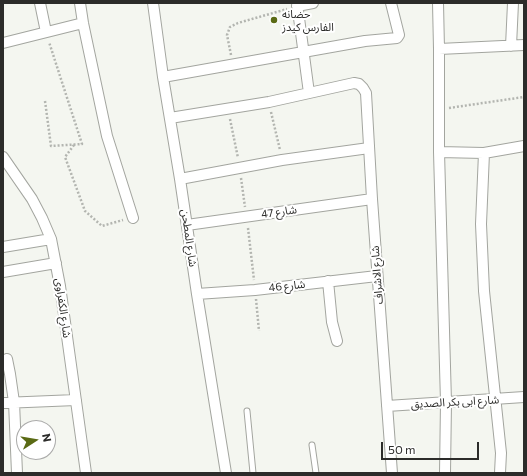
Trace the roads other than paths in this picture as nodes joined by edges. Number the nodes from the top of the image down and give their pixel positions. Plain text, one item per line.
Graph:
1 (40, 3) edge
2 (80, 3) edge
3 (153, 3) edge
4 (313, 3) edge
5 (390, 3) edge
6 (438, 3) edge
7 (513, 3) edge
8 (297, 4) edge
9 (83, 23) junction
10 (46, 32) junction
11 (3, 43) edge
12 (511, 46) junction
13 (524, 46) edge
14 (439, 49) junction
15 (304, 52) junction
16 (163, 77) junction
17 (309, 93) junction
18 (170, 118) junction
19 (524, 146) edge
20 (369, 148) junction
21 (439, 152) junction
22 (484, 153) junction
23 (3, 157) edge
24 (180, 179) junction
25 (372, 199) junction
26 (133, 218) road end
27 (187, 225) junction
28 (51, 239) junction
29 (3, 247) edge
30 (56, 263) junction
31 (3, 272) edge
32 (377, 276) junction
33 (328, 281) junction
34 (196, 294) junction
35 (338, 341) dead end
36 (7, 360) dead end
37 (524, 398) edge
38 (496, 399) junction
39 (76, 400) junction
40 (14, 402) junction
41 (446, 402) junction
42 (3, 403) edge
43 (387, 406) junction
44 (247, 411) dead end
45 (312, 445) dead end
46 (17, 473) edge
47 (86, 473) edge
48 (226, 473) edge
49 (253, 473) edge
50 (316, 473) edge
51 (392, 473) edge
52 (445, 473) edge
53 (500, 473) edge

1 - 10 street
2 - 9 street
3 - 16 street, شارع المطحن
4 - 8 street
5 - 15 street
6 - 14 street
7 - 12 street
8 - 15 street
9 - 10 street
9 - 26 street
10 - 11 street
12 - 13 street
12 - 14 street
14 - 21 street
15 - 16 street
15 - 17 street
16 - 18 street, شارع المطحن
17 - 18 street
17 - 20 street, شارع الاشراف
18 - 24 street, شارع المطحن
19 - 22 street
20 - 24 street
20 - 25 street, شارع الاشراف
21 - 22 street
21 - 41 street
22 - 38 street
23 - 28 street, شارع الكفراوى
24 - 27 street, شارع المطحن
25 - 27 street, شارع 47
25 - 32 street, شارع الاشراف
27 - 34 street, شارع المطحن
28 - 29 street
28 - 30 street, شارع الكفراوى
30 - 31 street
30 - 39 street, شارع الكفراوى
32 - 33 street, شارع 46
32 - 43 street, شارع الاشراف
33 - 34 street, شارع 46
33 - 35 street
34 - 48 street, شارع المطحن
36 - 40 street
37 - 38 street, شارع ابى بكر الصديق
38 - 41 street, شارع ابى بكر الصديق
38 - 53 street
39 - 40 street
39 - 47 street, شارع الكفراوى
40 - 42 street
40 - 46 street
41 - 43 street, شارع ابى بكر الصديق
41 - 52 street
43 - 51 street, شارع الاشراف
44 - 49 lane
45 - 50 lane

